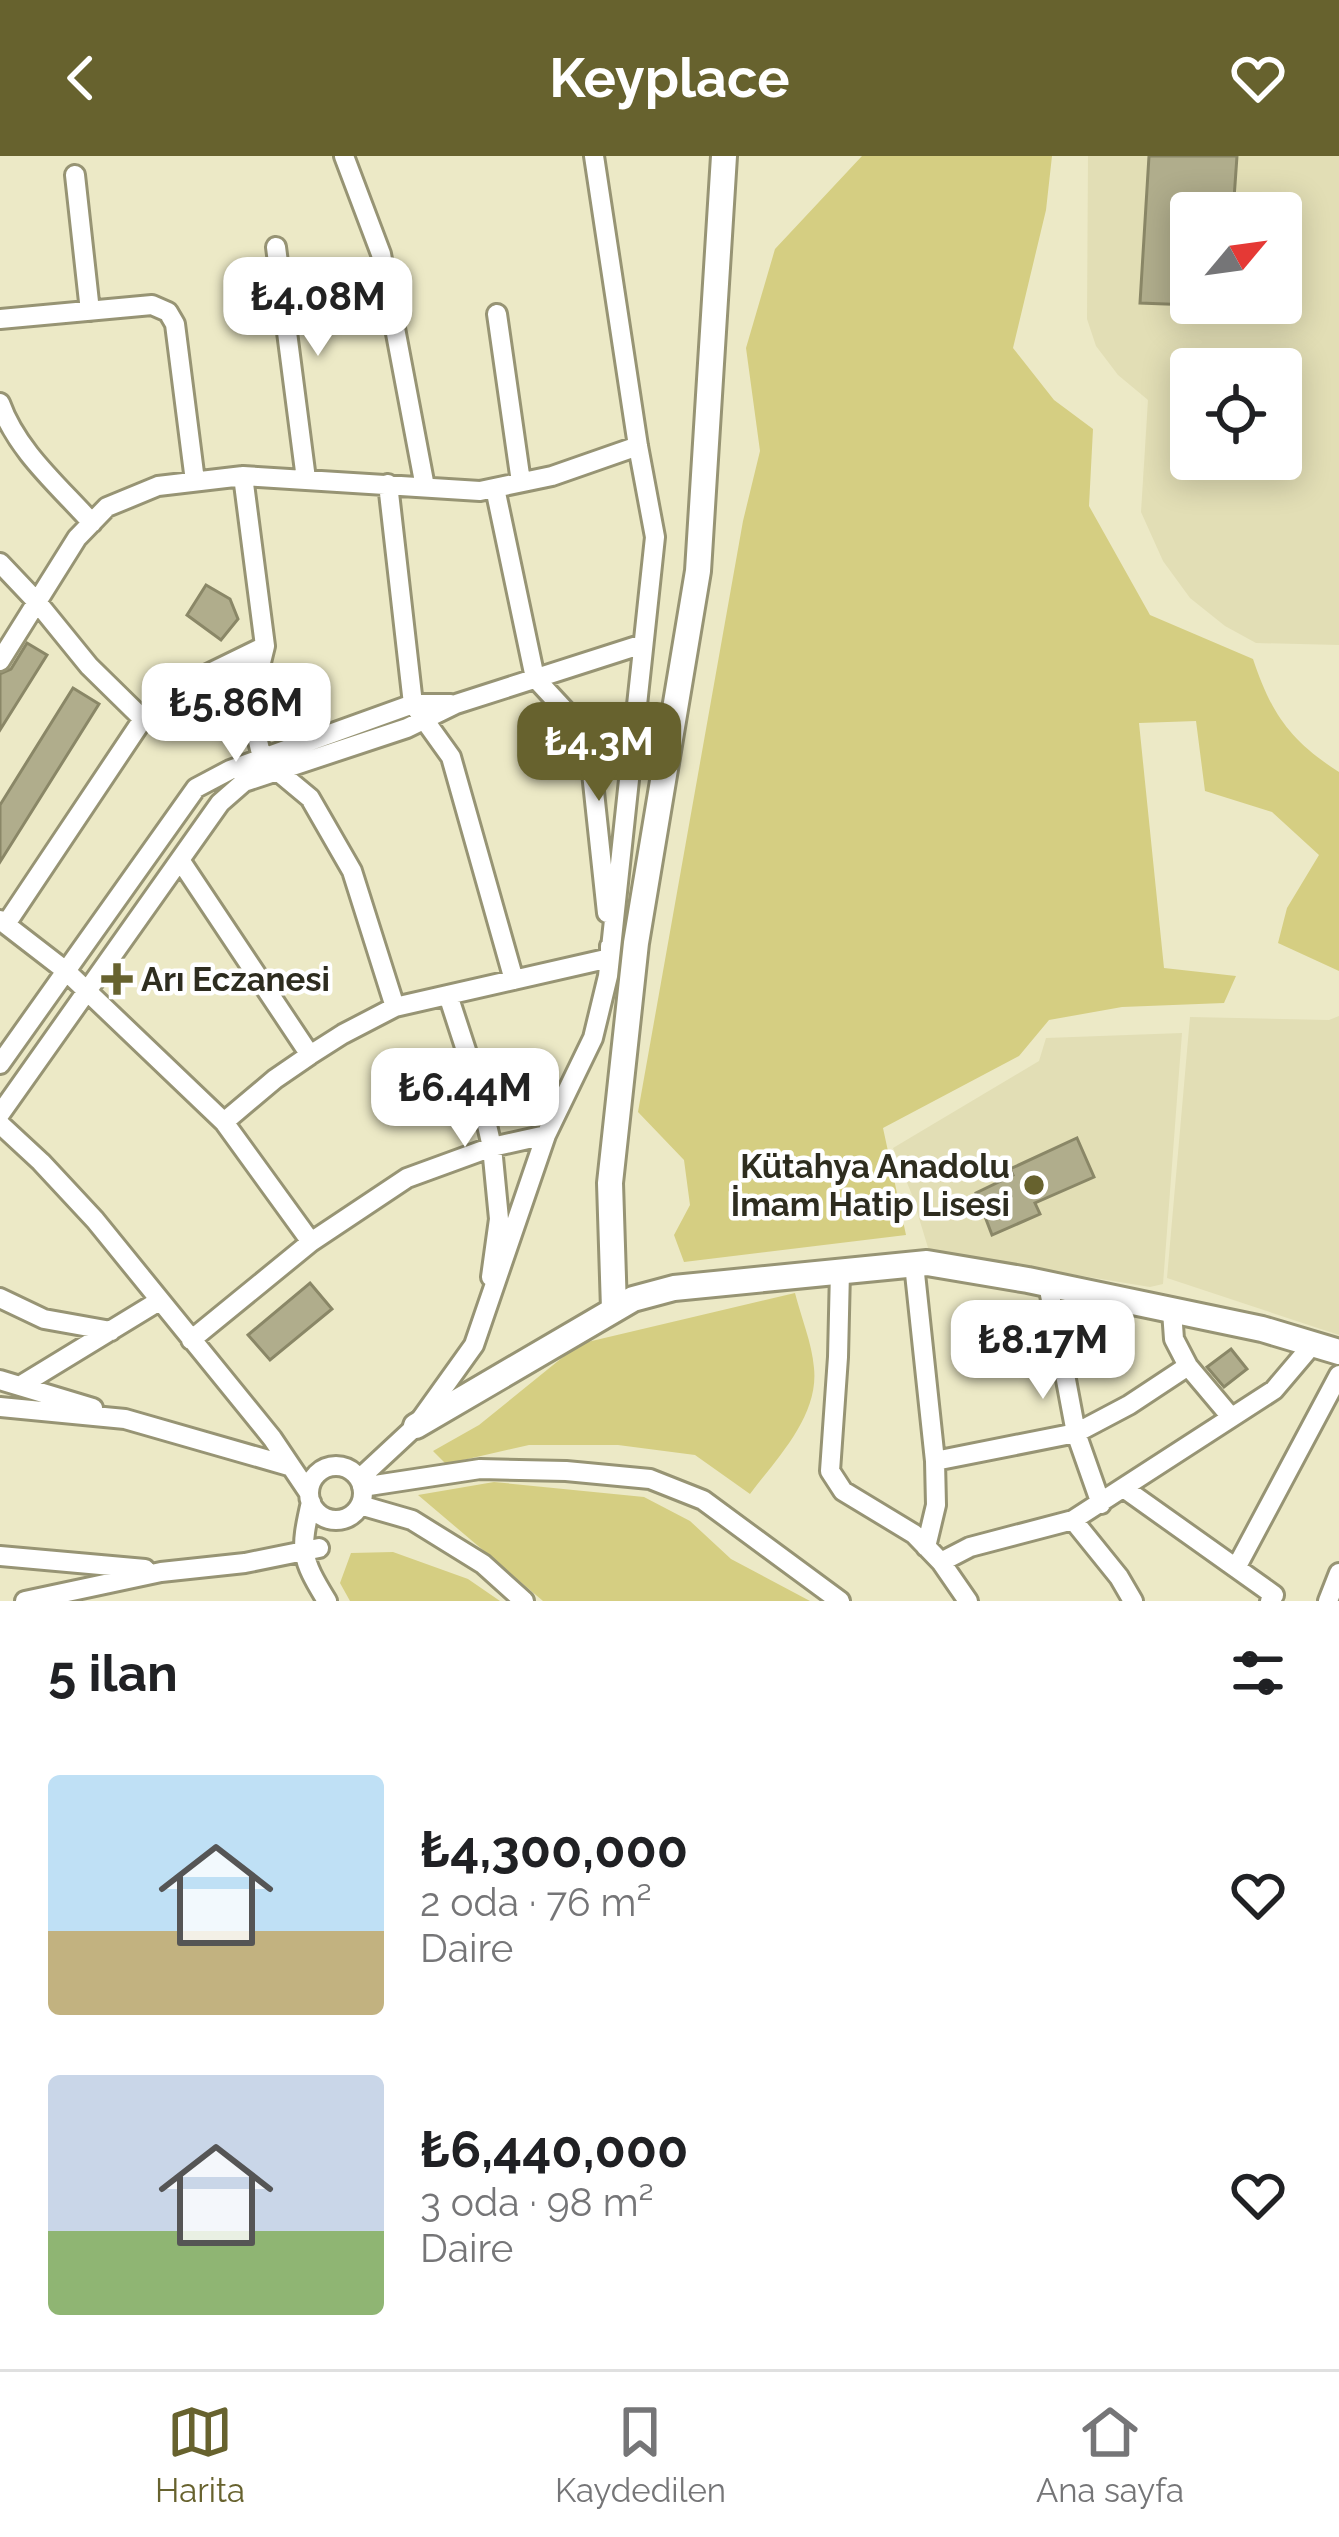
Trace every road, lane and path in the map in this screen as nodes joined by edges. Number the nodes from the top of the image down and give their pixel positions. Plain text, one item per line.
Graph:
1 (344, 156) edge
2 (594, 156) edge
3 (724, 156) edge
4 (75, 175) dead end
5 (276, 247) dead end
6 (90, 311) junction
7 (496, 314) dead end
8 (0, 319) edge
9 (0, 404) edge
10 (638, 446) junction
11 (243, 476) junction
12 (306, 479) junction
13 (195, 481) junction
14 (521, 482) junction
15 (388, 484) junction
16 (425, 487) junction
17 (495, 488) junction
18 (92, 523) junction
19 (0, 563) edge
20 (37, 602) junction
21 (644, 644) junction
22 (265, 646) junction
23 (0, 661) edge
24 (536, 678) junction
25 (418, 712) junction
26 (143, 719) junction
27 (268, 765) junction
28 (180, 860) junction
29 (3, 922) edge
30 (610, 958) junction
31 (66, 971) junction
32 (514, 980) junction
33 (88, 992) junction
34 (448, 995) junction
35 (395, 1007) junction
36 (310, 1055) junction
37 (0, 1064) edge
38 (0, 1114) edge
39 (224, 1122) junction
40 (0, 1124) edge
41 (546, 1135) junction
42 (492, 1147) junction
43 (311, 1242) junction
44 (914, 1264) junction
45 (840, 1271) junction
46 (1048, 1284) junction
47 (0, 1298) edge
48 (159, 1301) junction
49 (490, 1303) junction
50 (614, 1309) junction
51 (1172, 1310) junction
52 (111, 1331) junction
53 (191, 1340) junction
54 (1333, 1354) edge
55 (1188, 1366) junction
56 (0, 1379) edge
57 (23, 1384) junction
58 (0, 1407) edge
59 (1231, 1417) junction
60 (125, 1419) junction
61 (416, 1426) junction
62 (1076, 1433) junction
63 (272, 1438) junction
64 (935, 1461) junction
65 (289, 1466) junction
66 (351, 1481) junction
67 (1125, 1489) junction
68 (310, 1497) junction
69 (1101, 1504) junction
70 (337, 1520) junction
71 (1073, 1520) junction
72 (926, 1546) junction
73 (311, 1549) junction
74 (0, 1556) edge
75 (941, 1562) junction
76 (1237, 1568) junction
77 (170, 1571) junction
78 (1339, 1573) edge
79 (127, 1579) junction
80 (46, 1599) edge
81 (26, 1601) edge
82 (125, 1601) edge
83 (329, 1601) edge
84 (524, 1601) edge
85 (840, 1601) edge
86 (968, 1601) edge
87 (1133, 1601) edge
88 (1270, 1601) edge
89 (1328, 1601) edge

1 - 16 street
2 - 10 street
3 - 50 street
4 - 6 street
5 - 12 street
6 - 8 street
6 - 13 street
7 - 14 street
9 - 18 street
10 - 14 street
10 - 21 street
11 - 12 street
11 - 13 street
11 - 22 street
12 - 15 street
13 - 18 street
14 - 17 street
15 - 16 street
15 - 25 street
16 - 17 street
17 - 24 street
18 - 20 street
19 - 20 street
20 - 23 street
20 - 26 street
21 - 24 street
21 - 30 street
22 - 26 street
22 - 27 street
24 - 25 street
24 - 30 street
25 - 27 street
25 - 32 street
26 - 29 street
27 - 28 street
27 - 31 street
27 - 35 street
28 - 33 street
28 - 36 street
29 - 31 street
30 - 32 street
30 - 41 street
31 - 33 street
31 - 37 street
32 - 34 street
33 - 38 street
33 - 39 street
34 - 35 street
34 - 42 street
35 - 36 street
36 - 39 street
39 - 43 street
40 - 48 street
41 - 42 street
41 - 49 street
42 - 43 street
42 - 49 street
43 - 53 street
44 - 45 street
44 - 46 street
44 - 64 street
45 - 50 street
45 - 72 street
46 - 51 street
46 - 62 street
47 - 52 street
48 - 52 street
48 - 53 street
49 - 61 street
50 - 61 street
51 - 54 street
51 - 55 street
52 - 57 street
53 - 63 street
54 - 59 street
54 - 76 street
55 - 59 street
55 - 62 street
56 - 57 street
57 - 60 street
58 - 60 street
59 - 67 street
60 - 65 street
61 - 66 street
62 - 64 street
62 - 69 street
63 - 65 street
63 - 66 street
64 - 72 street
65 - 68 street
66 - 68 street
66 - 70 street
66 - 84 street
66 - 85 street
67 - 69 street
67 - 76 street
68 - 70 street
68 - 73 street
69 - 71 street
70 - 73 street
71 - 75 street
71 - 87 street
72 - 75 street
73 - 77 street
73 - 83 street
74 - 77 street
75 - 86 street
76 - 88 street
77 - 79 street
78 - 89 street
79 - 80 street
79 - 82 street
80 - 81 street

